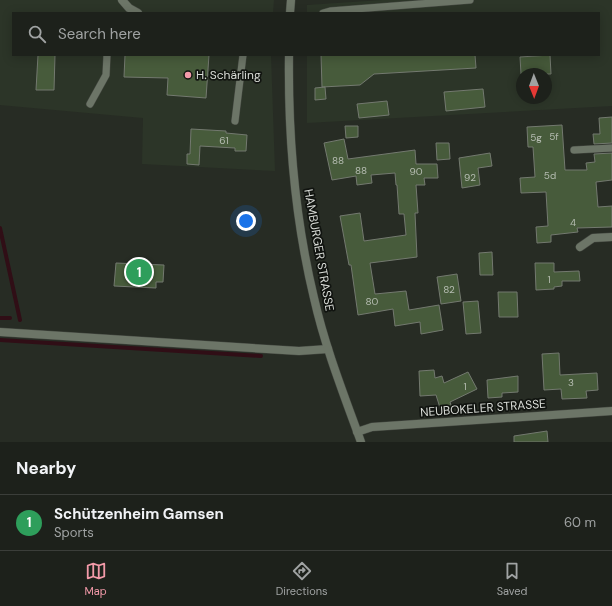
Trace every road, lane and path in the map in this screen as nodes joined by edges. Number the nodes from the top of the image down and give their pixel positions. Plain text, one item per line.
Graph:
1 (122, 0) edge
2 (291, 0) edge
3 (470, 0) edge
4 (136, 12) edge
5 (290, 12) edge
6 (326, 12) edge
7 (107, 56) edge
8 (243, 56) edge
9 (289, 56) edge
10 (90, 104) dead end
11 (235, 121) dead end
12 (612, 148) edge
13 (574, 150) dead end
14 (612, 237) edge
15 (580, 247) dead end
16 (0, 332) edge
17 (328, 349) junction
18 (612, 411) edge
19 (357, 432) junction
20 (361, 442) edge

1 - 4 street
2 - 5 street
3 - 6 lane
7 - 10 lane
8 - 11 lane
9 - 17 street, HAMBURGER STRASSE
12 - 13 lane
14 - 15 street
16 - 17 street
17 - 19 street, HAMBURGER STRASSE
18 - 19 street, NEUBOKELER STRASSE
19 - 20 street, HAMBURGER STRASSE

